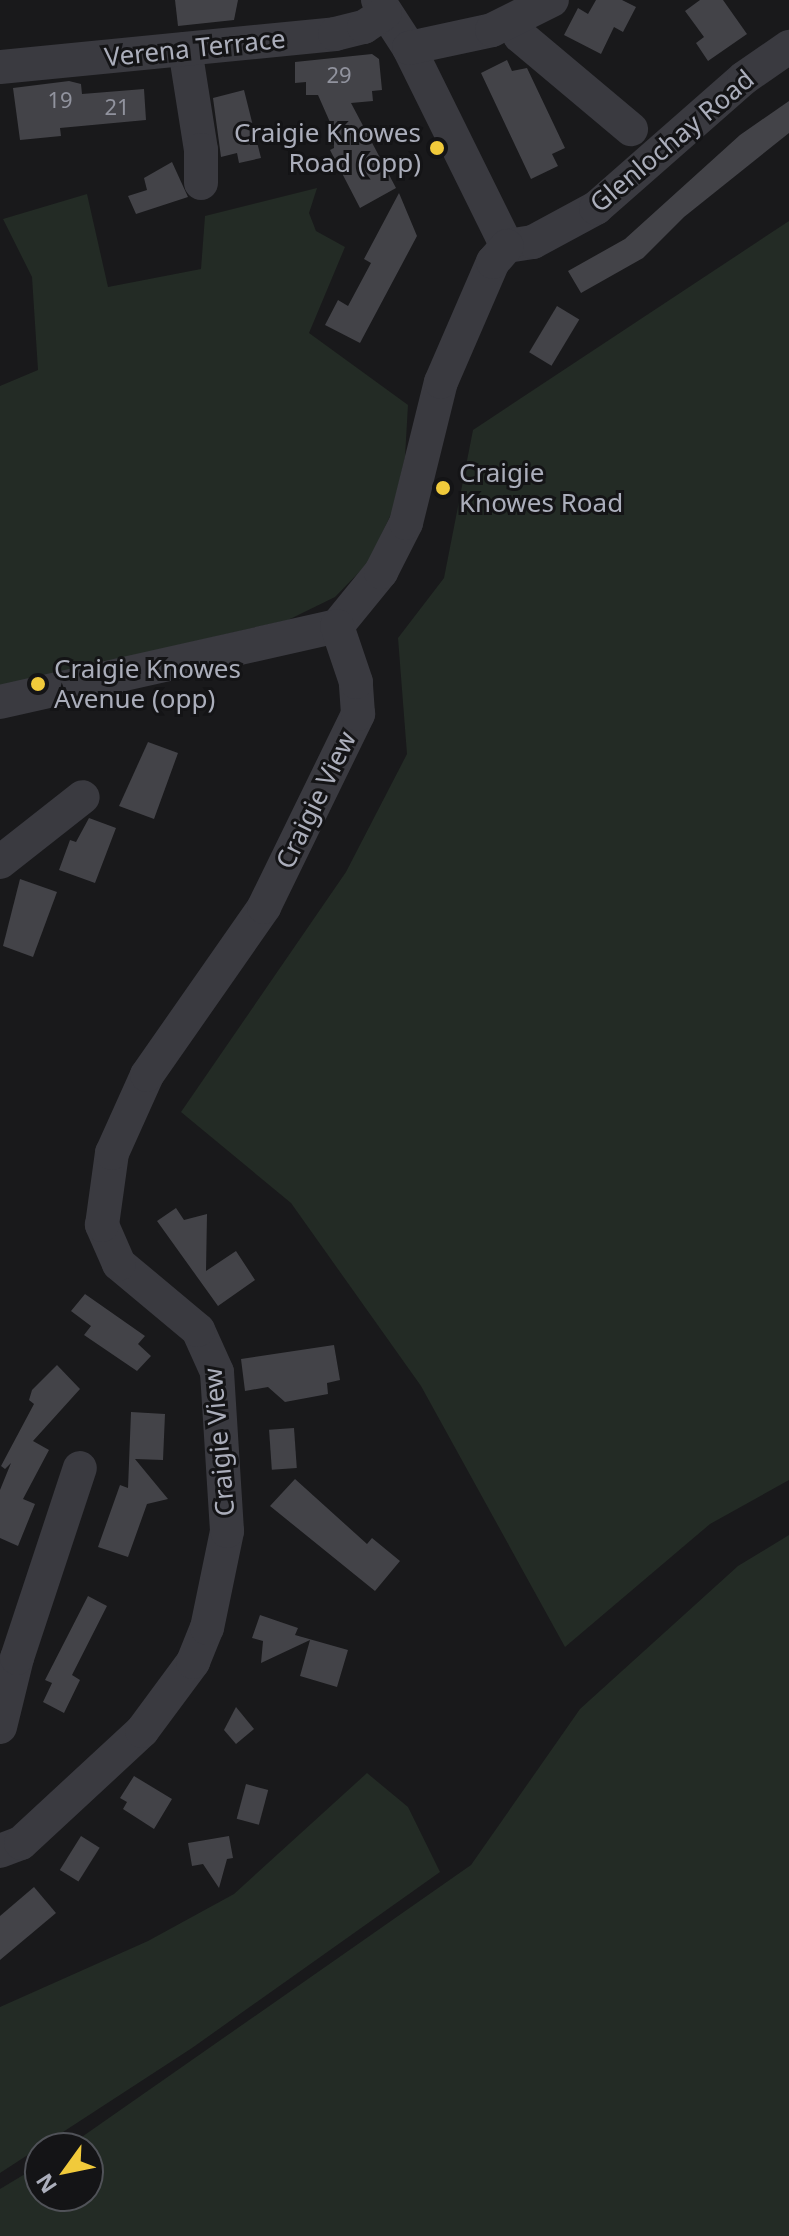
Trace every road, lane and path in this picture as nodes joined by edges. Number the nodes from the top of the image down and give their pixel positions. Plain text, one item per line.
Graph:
1 (552, 0) edge
2 (381, 6) edge
3 (514, 22) junction
4 (789, 47) edge
5 (409, 48) junction
6 (185, 49) junction
7 (0, 67) edge
8 (631, 129) dead end
9 (201, 183) dead end
10 (507, 246) junction
11 (337, 626) junction
12 (0, 702) edge
13 (83, 797) dead end
14 (9, 854) edge
15 (80, 1468) dead end
16 (0, 1727) edge
17 (0, 1851) edge

1 - 3 street
2 - 5 street
2 - 6 street, Verena Terrace
3 - 5 street
3 - 8 street
4 - 10 street, Glenlochay Road
5 - 10 street
6 - 7 street, Verena Terrace
6 - 9 street
10 - 11 street
11 - 12 street
11 - 17 street, Craigie View
13 - 14 street
15 - 16 street

